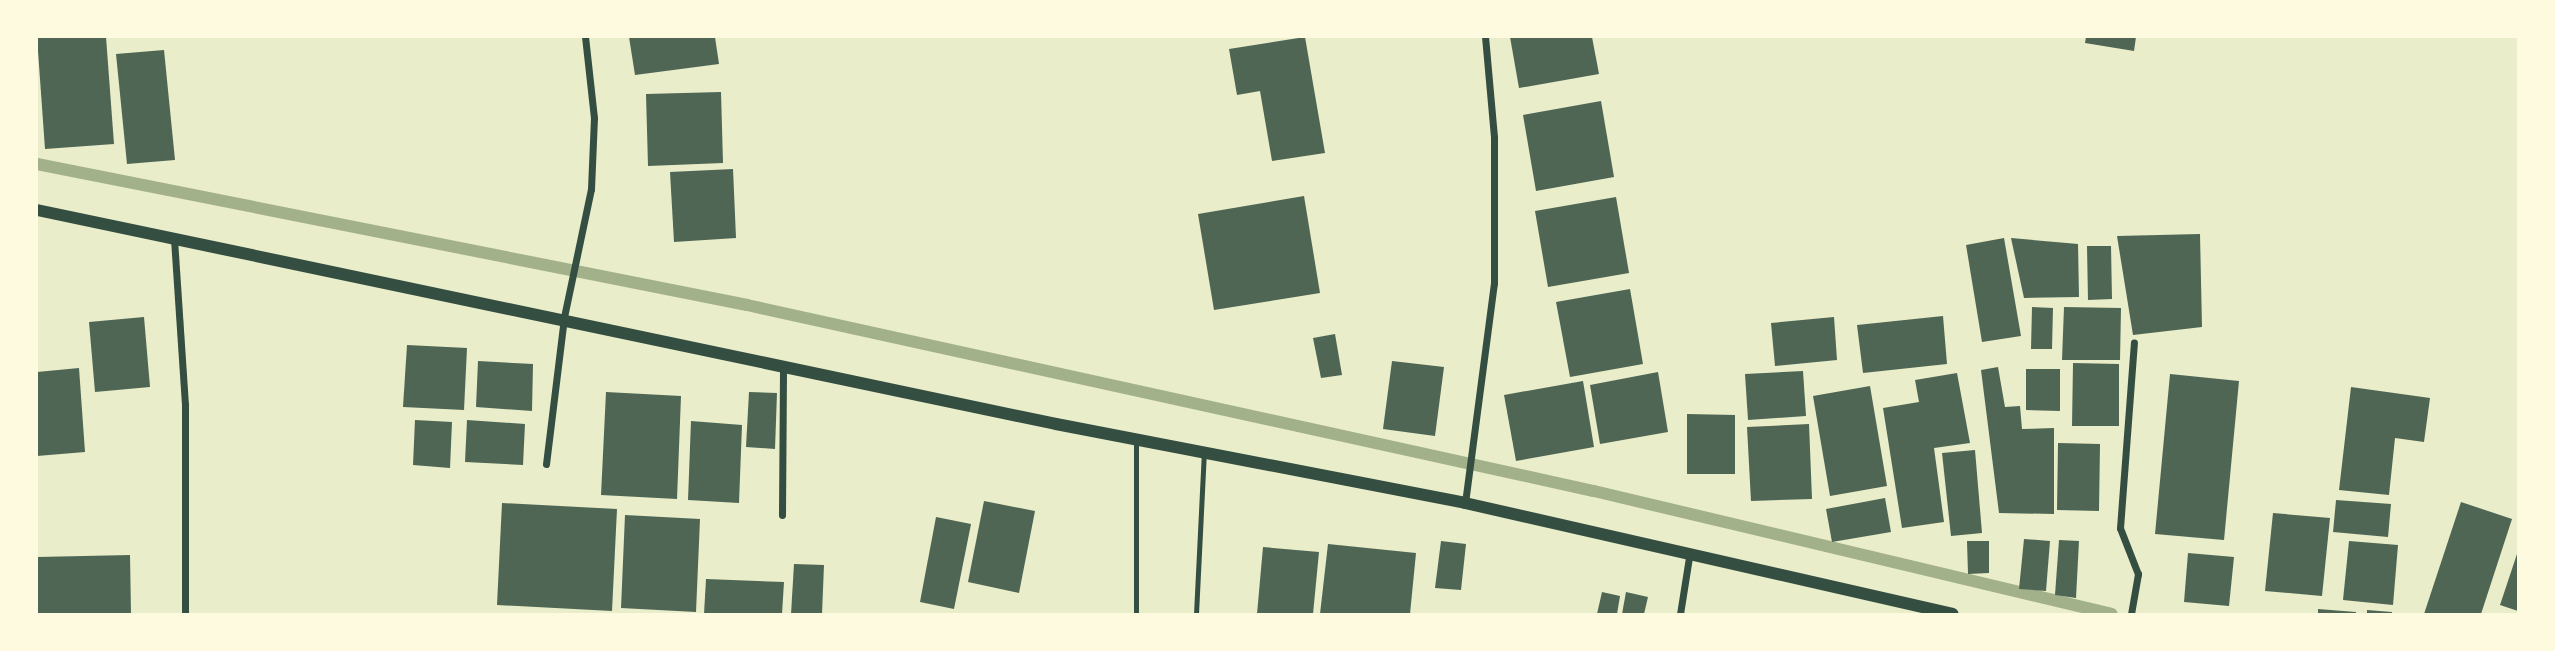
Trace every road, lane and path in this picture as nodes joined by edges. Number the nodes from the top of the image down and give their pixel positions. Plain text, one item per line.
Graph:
1 (585, 37) edge
2 (1485, 37) edge
3 (37, 210) edge
4 (174, 239) junction
5 (564, 317) junction
6 (2134, 343) dead end
7 (783, 368) junction
8 (1136, 439) junction
9 (1204, 453) junction
10 (546, 464) dead end
11 (1465, 503) junction
12 (782, 515) dead end
13 (1689, 556) junction
14 (185, 614) edge
15 (1136, 614) edge
16 (1196, 614) edge
17 (1681, 614) edge
18 (1953, 614) edge
19 (2131, 614) edge

1 - 5 street
2 - 11 street
3 - 4 street
4 - 5 street
4 - 14 street
5 - 7 street
5 - 10 street
6 - 19 street
7 - 8 street
7 - 12 street
8 - 9 street
8 - 15 lane
9 - 11 street
9 - 16 lane
11 - 13 street
13 - 17 street
13 - 18 street

